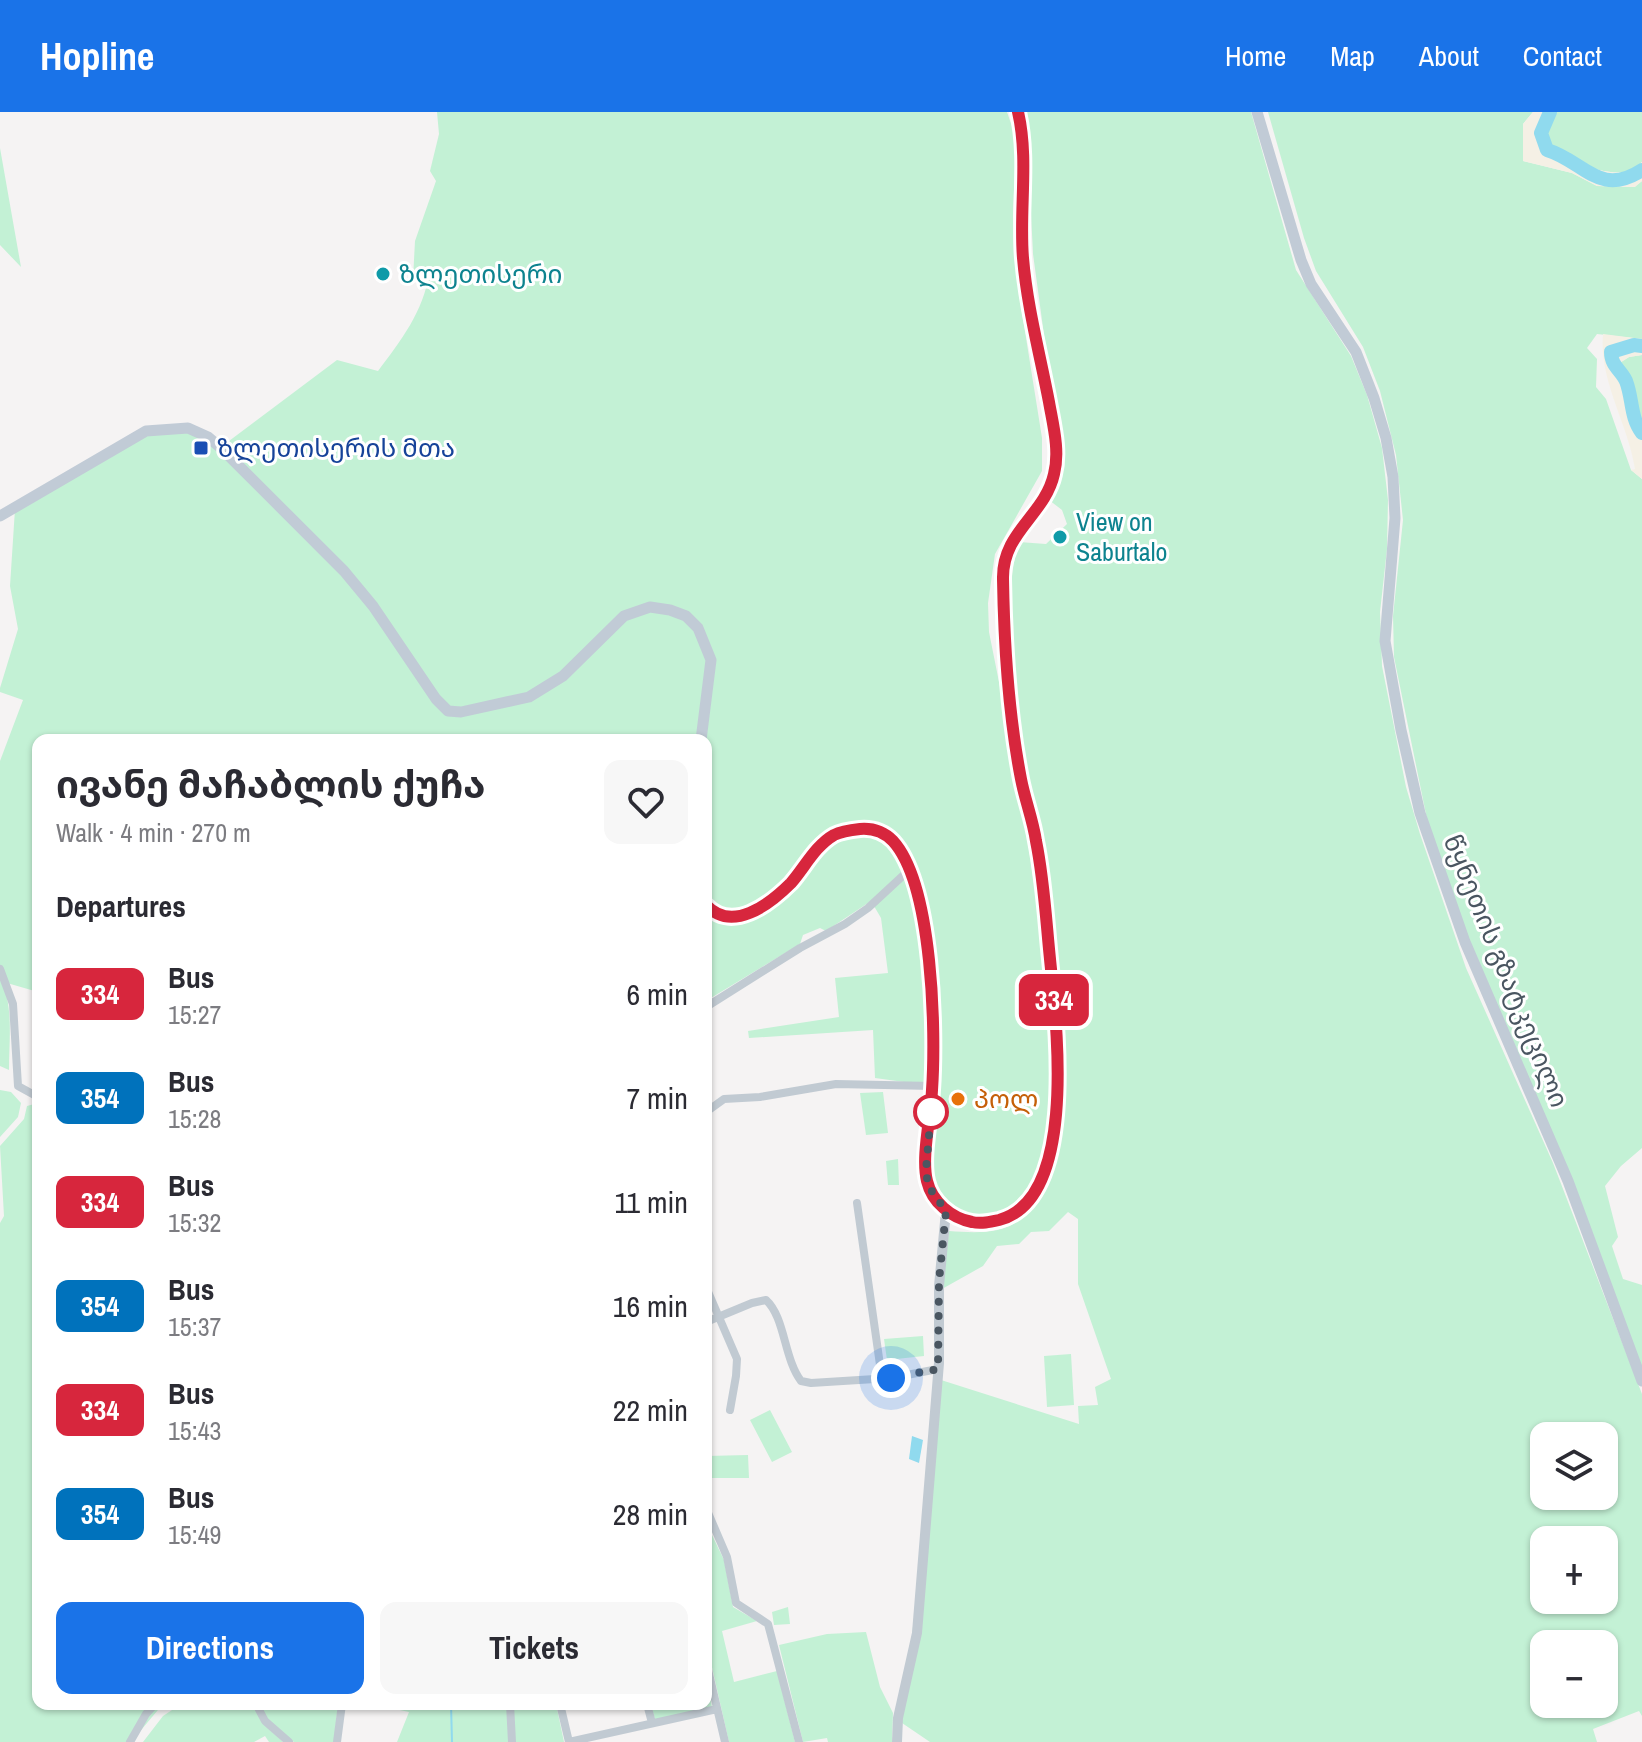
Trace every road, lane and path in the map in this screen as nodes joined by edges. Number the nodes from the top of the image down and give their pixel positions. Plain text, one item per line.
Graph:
1 (1018, 112) edge
2 (1257, 112) edge
3 (0, 516) edge
4 (702, 734) edge
5 (908, 871) junction
6 (712, 910) edge
7 (1, 971) edge
8 (712, 1003) edge
9 (933, 1086) junction
10 (32, 1094) edge
11 (712, 1108) edge
12 (857, 1203) dead end
13 (946, 1211) junction
14 (712, 1299) edge
15 (721, 1316) junction
16 (712, 1320) edge
17 (938, 1369) junction
18 (882, 1379) junction
19 (1642, 1381) edge
20 (730, 1410) dead end
21 (712, 1522) edge
22 (712, 1687) edge
23 (717, 1709) junction
24 (150, 1710) edge
25 (259, 1710) edge
26 (341, 1710) edge
27 (510, 1710) edge
28 (561, 1710) edge
29 (649, 1710) edge
30 (652, 1723) junction
31 (130, 1742) edge
32 (289, 1742) edge
33 (337, 1742) edge
34 (512, 1742) edge
35 (569, 1742) edge
36 (725, 1742) edge
37 (799, 1742) edge
38 (897, 1742) edge

1 - 13 main road
2 - 19 main road, წყნეთის გზატკეცილი
3 - 4 main road
5 - 6 main road
5 - 8 street
5 - 9 main road
7 - 10 street
9 - 11 street
9 - 13 main road
12 - 18 street
13 - 17 street
14 - 15 street
15 - 16 street
15 - 18 street
15 - 20 street
17 - 18 street
17 - 38 street
21 - 37 street
22 - 23 street
23 - 30 street
23 - 36 street
24 - 31 street
25 - 32 street
26 - 33 street
27 - 34 street
28 - 35 street
29 - 30 street
30 - 35 street

